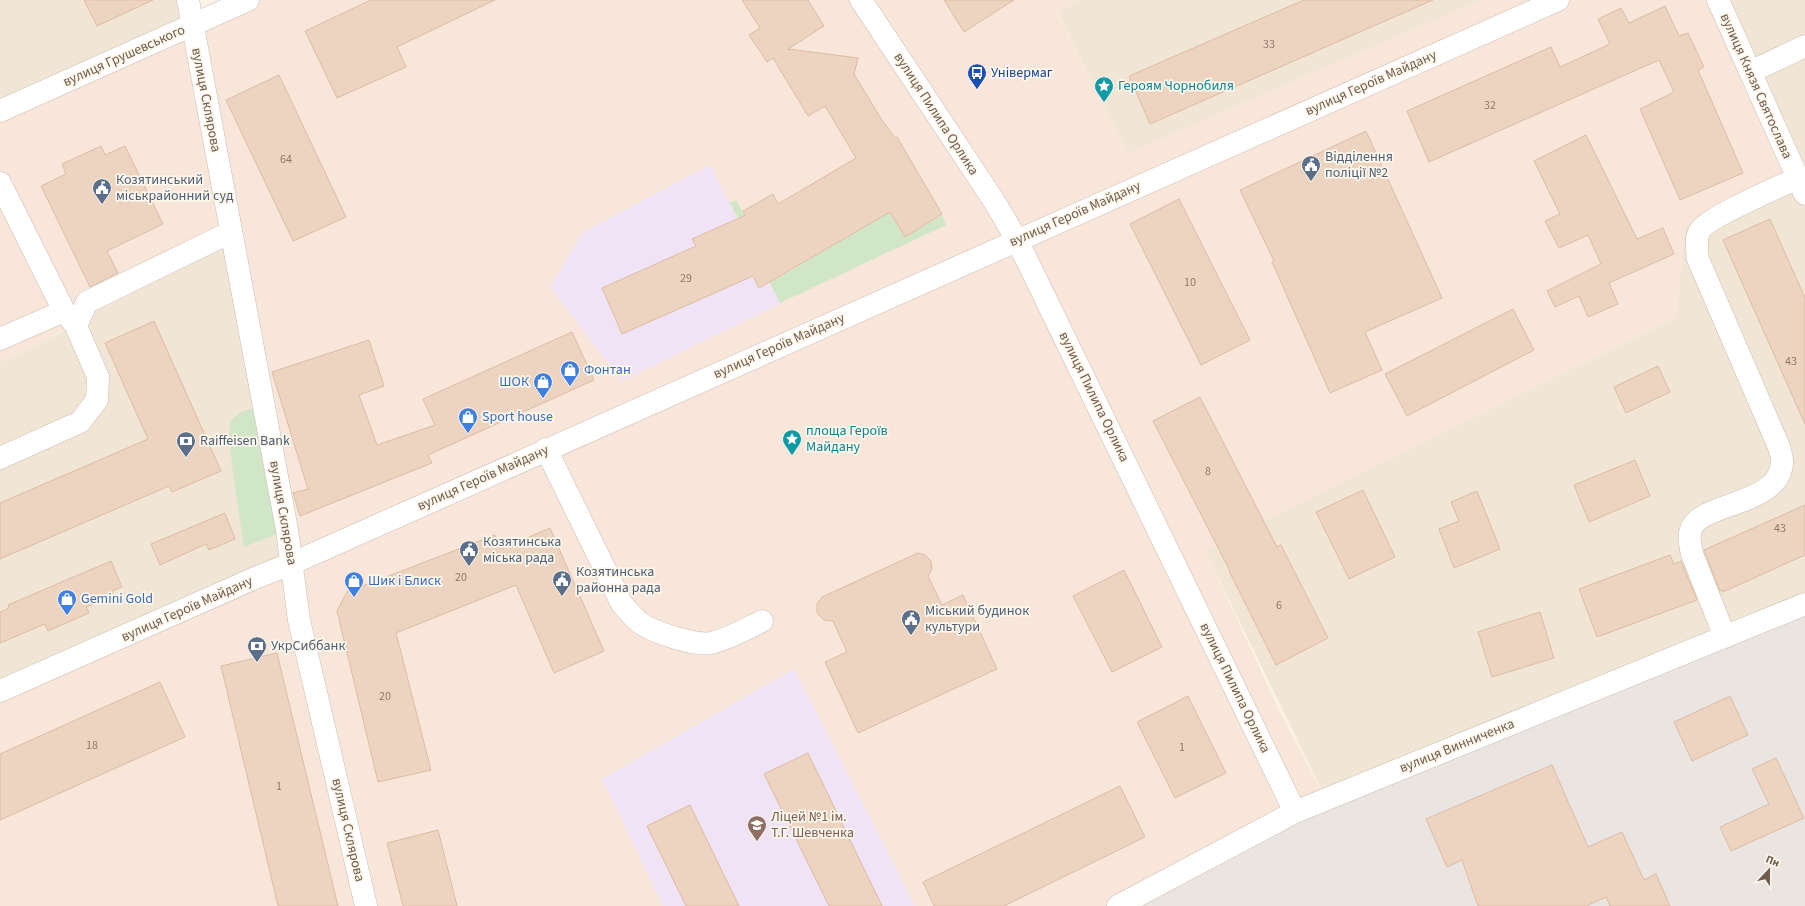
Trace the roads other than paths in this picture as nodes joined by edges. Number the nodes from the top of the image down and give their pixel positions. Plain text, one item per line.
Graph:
1 (188, 0) edge
2 (248, 0) edge
3 (861, 0) edge
4 (1558, 0) edge
5 (1718, 0) edge
6 (192, 25) junction
7 (1805, 46) edge
8 (1750, 72) junction
9 (0, 111) edge
10 (0, 183) edge
11 (1801, 186) edge
12 (231, 232) junction
13 (1017, 240) junction
14 (70, 319) junction
15 (0, 339) edge
16 (546, 449) junction
17 (0, 458) edge
18 (293, 563) junction
19 (1805, 604) edge
20 (762, 621) dead end
21 (1725, 637) junction
22 (0, 691) edge
23 (1295, 812) junction
24 (366, 906) edge
25 (1118, 906) edge

1 - 6 street, вулиця Склярова
2 - 6 street, вулиця Грушевського
3 - 13 street, вулиця Пилипа Орлика
4 - 13 street, вулиця Героїв Майдану
5 - 8 street, вулиця Князя Святослава
6 - 9 street, вулиця Грушевського
6 - 12 street, вулиця Склярова
7 - 8 street
8 - 11 street, вулиця Князя Святослава
10 - 14 street
11 - 21 street
12 - 14 street
12 - 18 street, вулиця Склярова
13 - 16 street, вулиця Героїв Майдану
13 - 23 street, вулиця Пилипа Орлика
14 - 15 street
14 - 17 street
16 - 18 street, вулиця Героїв Майдану
16 - 20 street
18 - 22 street, вулиця Героїв Майдану
18 - 24 street, вулиця Склярова
19 - 21 street, вулиця Винниченка
21 - 23 street, вулиця Винниченка
23 - 25 street, вулиця Винниченка

